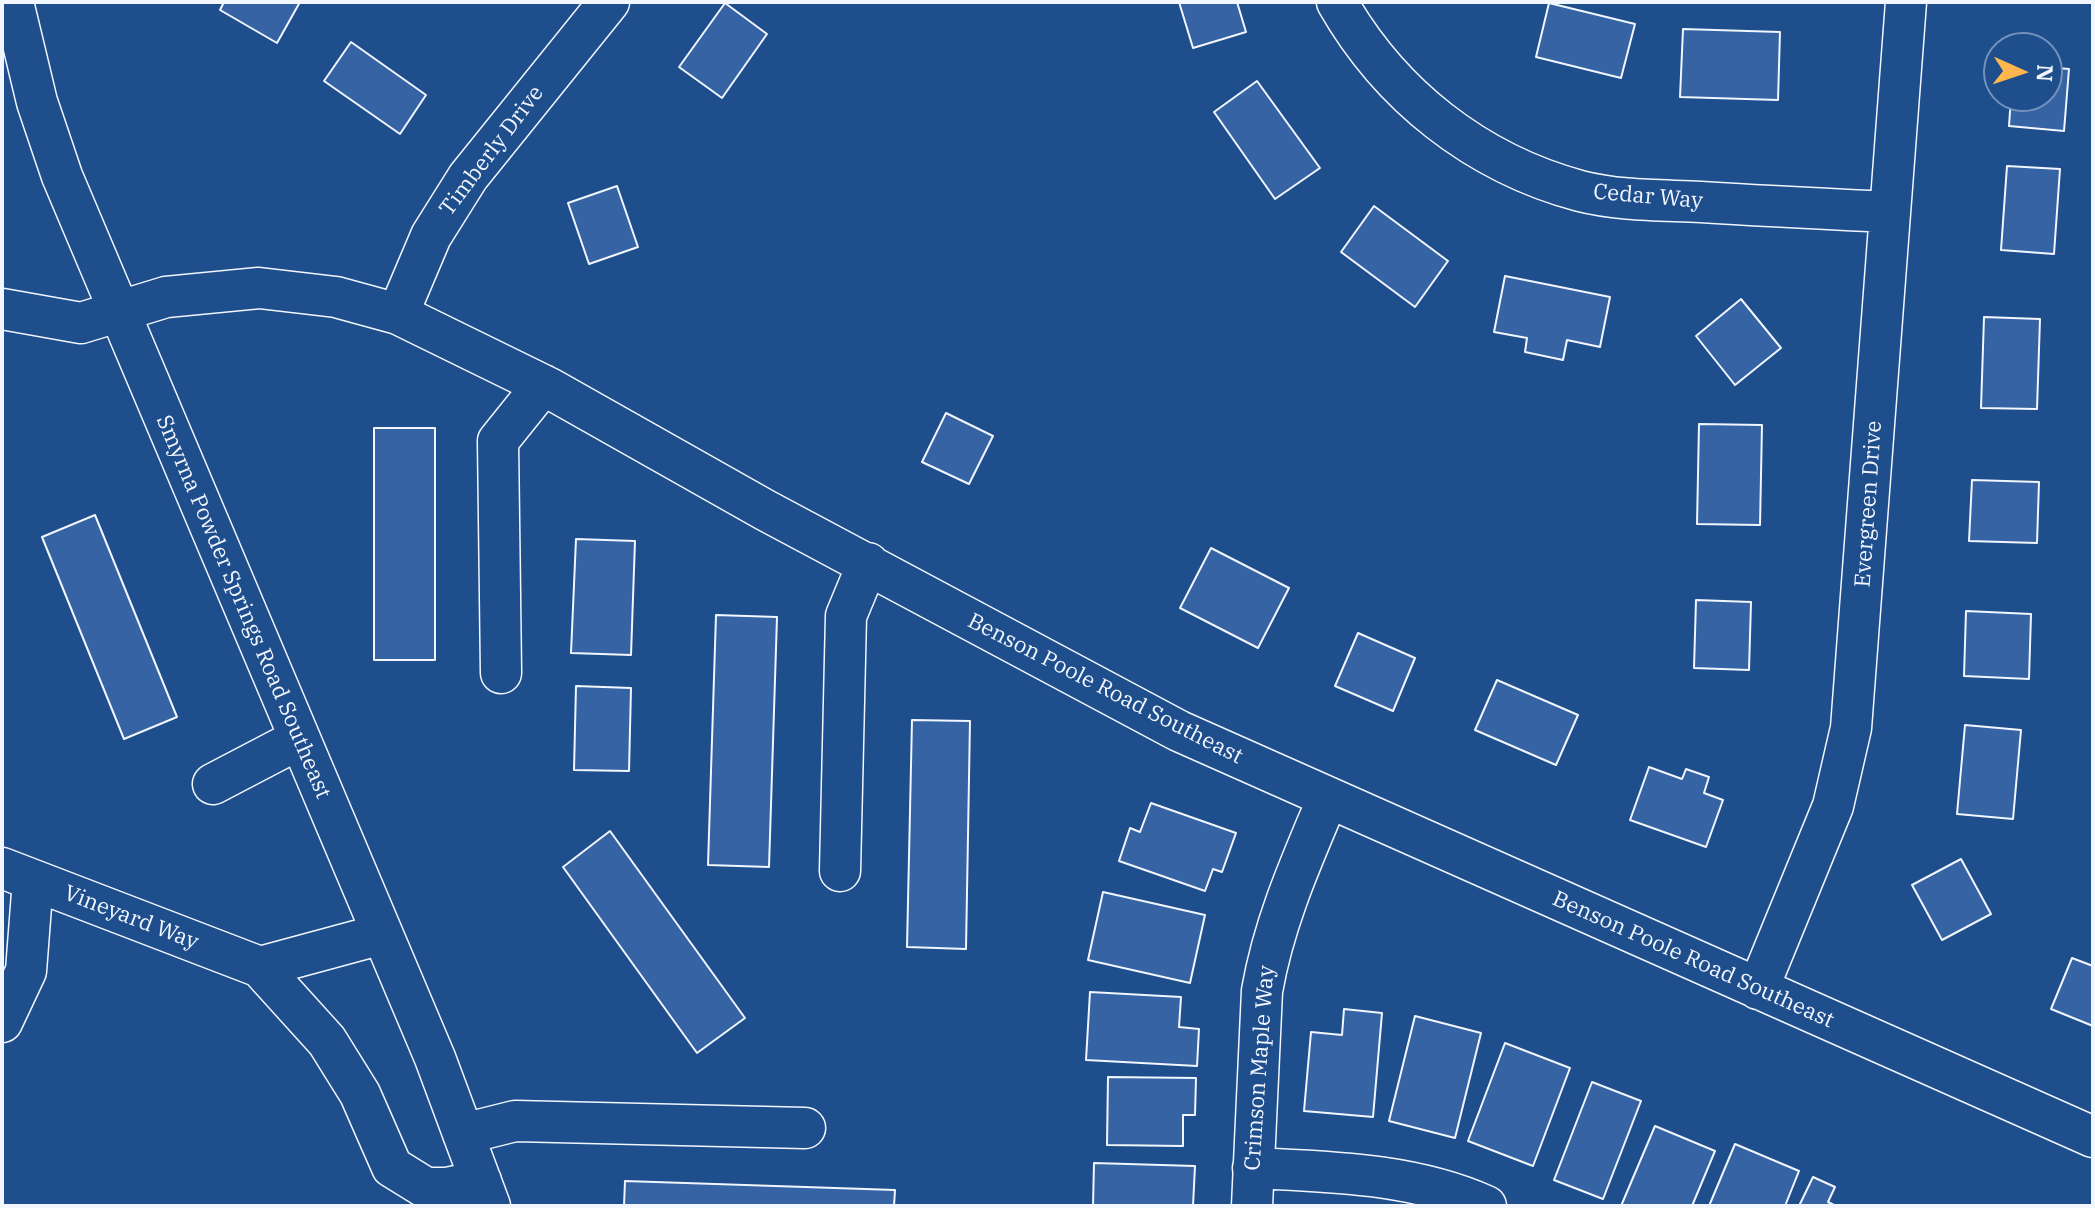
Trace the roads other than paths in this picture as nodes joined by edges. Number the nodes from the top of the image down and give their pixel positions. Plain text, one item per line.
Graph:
1 (13, 2) edge
2 (609, 2) edge
3 (1337, 2) edge
4 (1906, 2) edge
5 (1889, 212) junction
6 (2, 309) edge
7 (120, 313) junction
8 (398, 314) junction
9 (543, 385) junction
10 (868, 563) junction
11 (501, 673) dead end
12 (299, 739) junction
13 (213, 784) dead end
14 (1328, 798) junction
15 (840, 871) dead end
16 (18, 874) edge
17 (382, 934) junction
18 (260, 967) junction
19 (1758, 989) junction
20 (2, 1022) edge
21 (805, 1128) dead end
22 (463, 1134) junction
23 (2093, 1137) edge
24 (1253, 1187) edge
25 (485, 1193) edge
26 (1486, 1206) edge

1 - 7 street, Smyrna Powder Springs Road Southeast
2 - 8 street, Timberly Drive
3 - 5 street, Cedar Way
4 - 5 street, Evergreen Drive
5 - 19 street, Evergreen Drive
6 - 7 street, Benson Poole Road Southeast
7 - 8 street, Benson Poole Road Southeast
7 - 12 street, Smyrna Powder Springs Road Southeast
8 - 9 street, Benson Poole Road Southeast
9 - 10 street, Benson Poole Road Southeast
9 - 11 street
10 - 14 street, Benson Poole Road Southeast
10 - 15 street
12 - 13 street
12 - 17 street, Smyrna Powder Springs Road Southeast
14 - 19 street, Benson Poole Road Southeast
14 - 24 street, Crimson Maple Way
16 - 18 street, Vineyard Way
16 - 20 street
17 - 18 street
17 - 22 street, Smyrna Powder Springs Road Southeast
18 - 25 street
19 - 23 street, Benson Poole Road Southeast
21 - 22 street
22 - 25 street, Smyrna Powder Springs Road Southeast
24 - 26 street

